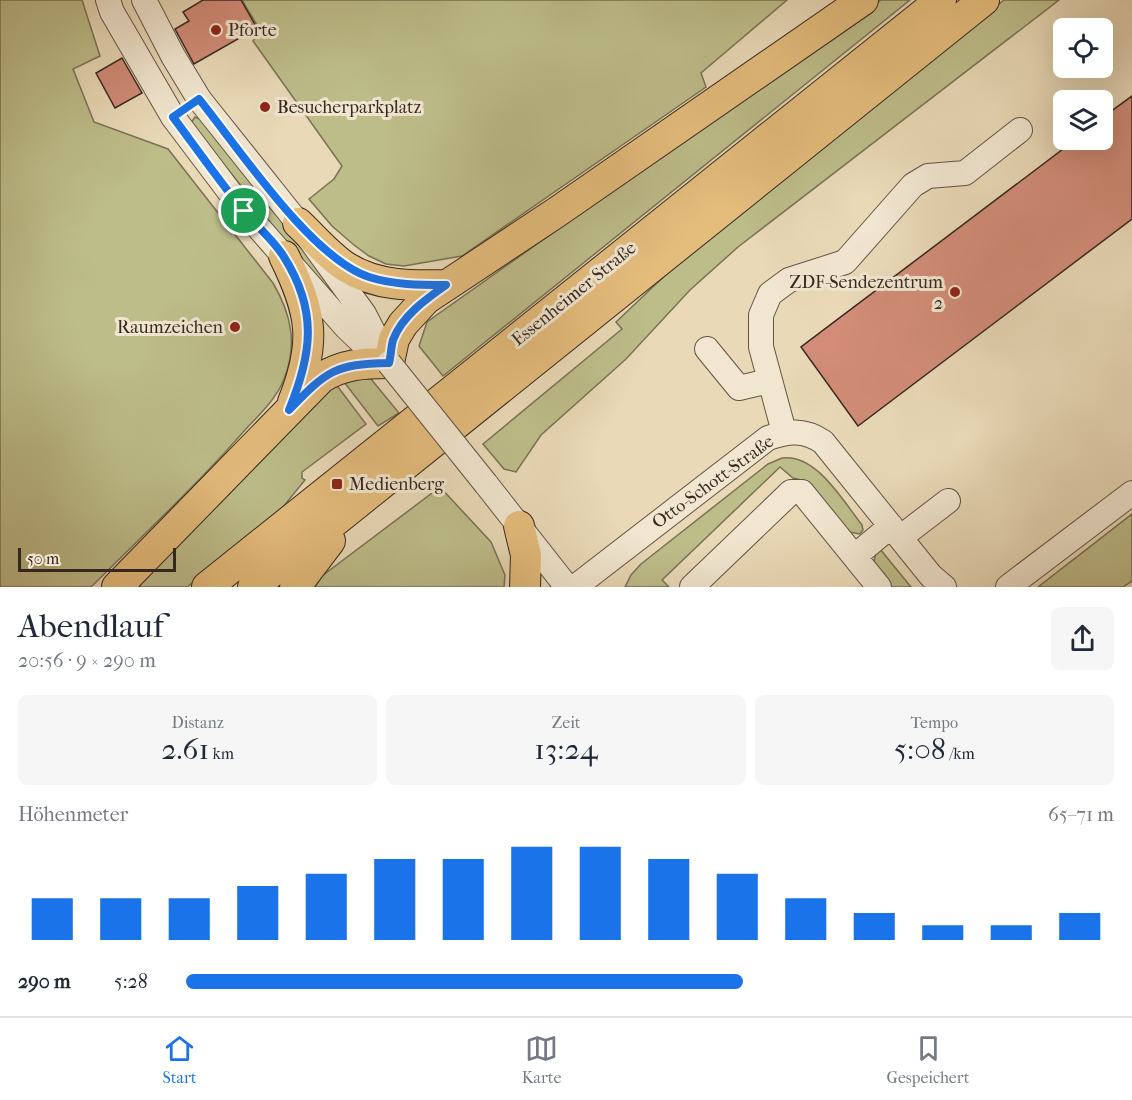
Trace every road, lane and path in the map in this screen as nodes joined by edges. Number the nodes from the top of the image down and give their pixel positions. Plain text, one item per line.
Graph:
1 (108, 0) edge
2 (144, 0) edge
3 (863, 0) edge
4 (941, 0) edge
5 (984, 0) edge
6 (199, 99) junction
7 (173, 117) junction
8 (1020, 130) dead end
9 (298, 224) junction
10 (284, 256) junction
11 (446, 285) junction
12 (707, 350) dead end
13 (389, 363) junction
14 (769, 381) junction
15 (289, 410) junction
16 (783, 432) junction
17 (1132, 493) edge
18 (361, 500) junction
19 (948, 501) dead end
20 (519, 526) junction
21 (896, 532) junction
22 (855, 556) junction
23 (117, 587) edge
24 (207, 587) edge
25 (253, 587) edge
26 (295, 587) edge
27 (525, 587) edge
28 (567, 587) edge
29 (575, 587) edge
30 (692, 587) edge
31 (879, 587) edge
32 (944, 587) edge
33 (1008, 587) edge

1 - 7 street
2 - 6 street
3 - 11 main road
4 - 24 main road, Essenheimer Straße
5 - 18 main road, Essenheimer Straße
6 - 7 street
6 - 9 street
7 - 10 street
8 - 14 street
9 - 11 main road
9 - 13 street
10 - 13 street
10 - 15 main road
11 - 13 main road
12 - 14 street
13 - 15 main road
13 - 20 street, bridge
14 - 16 street
15 - 23 main road
16 - 21 street, Otto-Schott-Straße
16 - 29 street, Otto-Schott-Straße
17 - 33 street
18 - 25 main road, Essenheimer Straße
18 - 26 main road
19 - 21 street
20 - 27 main road
20 - 28 street
21 - 22 street
21 - 32 street, Otto-Schott-Straße
22 - 30 street
22 - 31 street

